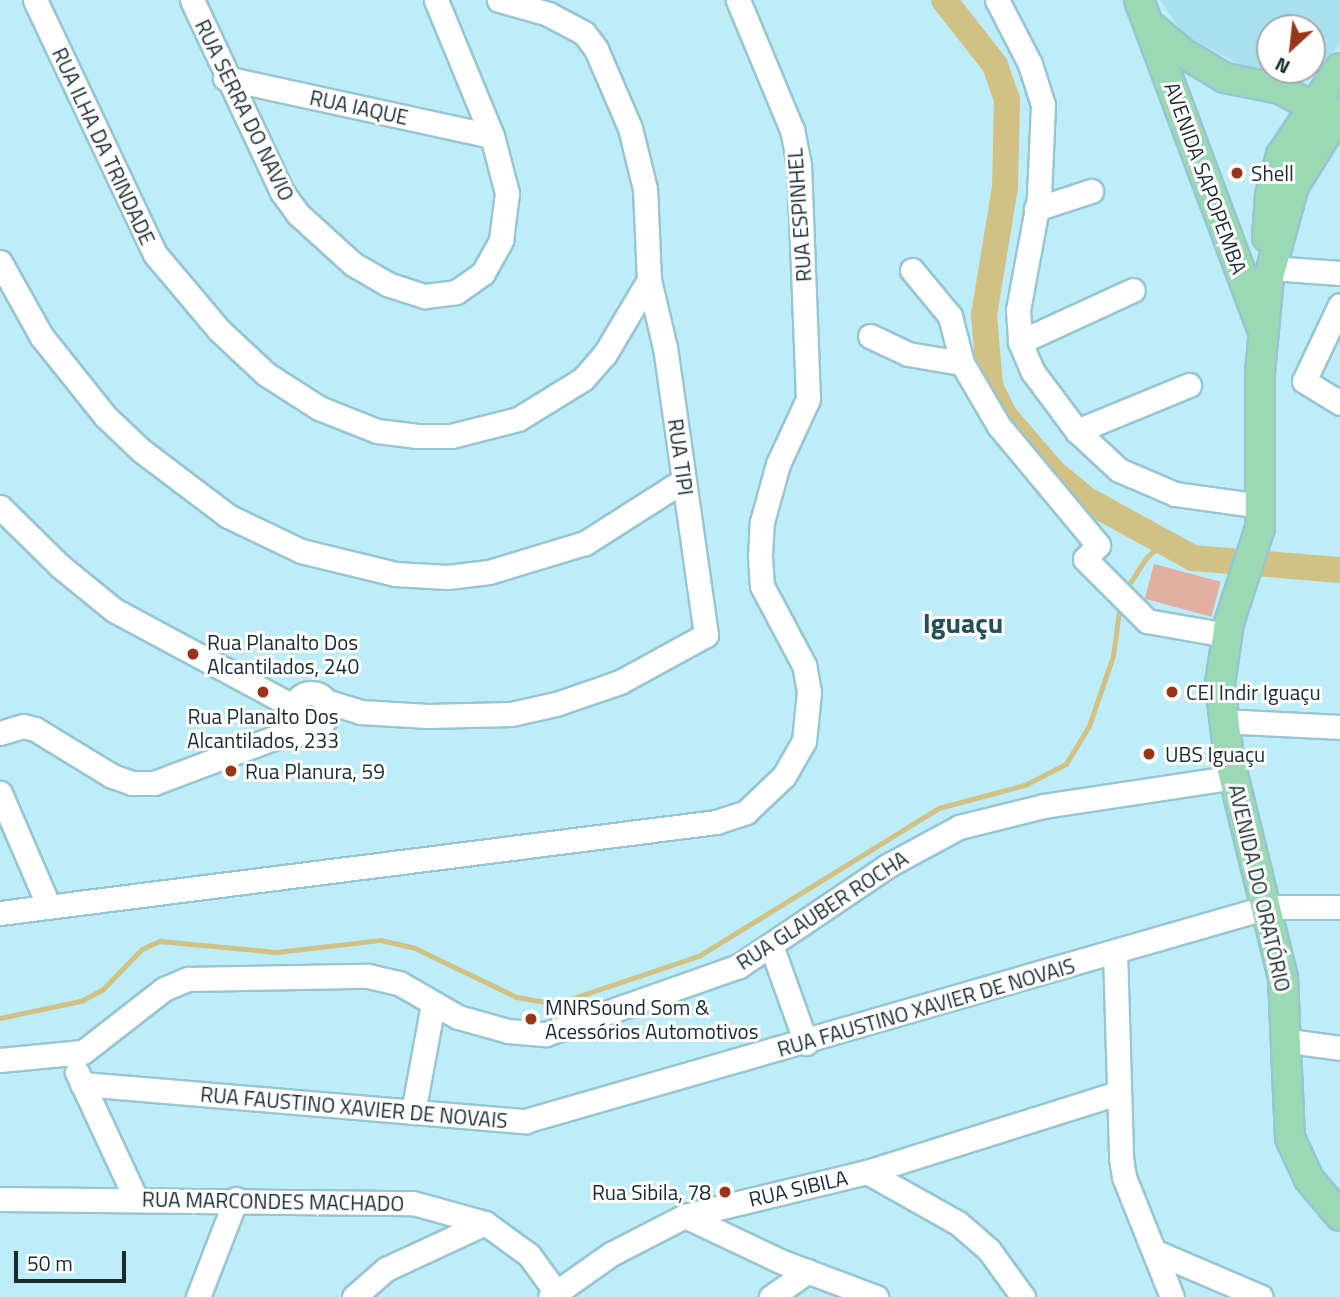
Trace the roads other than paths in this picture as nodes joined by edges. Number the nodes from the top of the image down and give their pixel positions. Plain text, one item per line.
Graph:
1 (35, 0) edge
2 (192, 0) edge
3 (436, 0) edge
4 (499, 0) edge
5 (738, 0) edge
6 (997, 0) edge
7 (1144, 12) edge
8 (1336, 73) edge
9 (225, 78) junction
10 (1225, 78) junction
11 (1280, 89) junction
12 (1179, 101) junction
13 (1312, 104) junction
14 (1340, 112) edge
15 (492, 136) junction
16 (1321, 136) junction
17 (1091, 191) dead end
18 (1036, 209) junction
19 (1223, 222) junction
20 (1275, 223) junction
21 (0, 262) edge
22 (912, 270) dead end
23 (1270, 272) junction
24 (1340, 273) edge
25 (649, 279) junction
26 (1133, 290) dead end
27 (1340, 305) edge
28 (1263, 332) junction
29 (870, 336) dead end
30 (1020, 342) junction
31 (961, 363) junction
32 (1189, 385) dead end
33 (1340, 403) edge
34 (1077, 431) junction
35 (684, 480) junction
36 (0, 508) edge
37 (1260, 517) junction
38 (1227, 629) junction
39 (308, 711) junction
40 (1222, 721) junction
41 (1340, 727) edge
42 (0, 733) edge
43 (1235, 777) junction
44 (0, 793) edge
45 (49, 906) junction
46 (1268, 907) junction
47 (1340, 907) edge
48 (0, 913) edge
49 (772, 947) junction
50 (1115, 951) junction
51 (433, 1004) junction
52 (1289, 1041) junction
53 (806, 1043) junction
54 (1340, 1048) edge
55 (70, 1057) junction
56 (0, 1060) edge
57 (82, 1084) junction
58 (1118, 1093) junction
59 (413, 1112) junction
60 (867, 1172) junction
61 (0, 1199) edge
62 (136, 1199) junction
63 (236, 1199) junction
64 (685, 1216) junction
65 (1340, 1216) edge
66 (485, 1223) junction
67 (1156, 1252) junction
68 (808, 1271) junction
69 (553, 1295) edge
70 (198, 1297) edge
71 (354, 1297) edge
72 (771, 1297) edge
73 (876, 1297) edge
74 (1023, 1297) edge
75 (1172, 1297) edge
76 (1261, 1297) edge

1 - 25 street, RUA ILHA DA TRINDADE
2 - 9 street, RUA SERRA DO NAVIO
3 - 15 street, RUA SERRA DO NAVIO
4 - 25 street, RUA TIPI
5 - 45 street, RUA ESPINHEL
6 - 18 street
7 - 10 main road, AVENIDA SAPOPEMBA
7 - 12 main road, AVENIDA SAPOPEMBA
8 - 11 main road
8 - 13 main road, AVENIDA DO ORATÓRIO
9 - 15 street, RUA IAQUE
9 - 15 street, RUA SERRA DO NAVIO
10 - 11 main road
10 - 12 main road
11 - 13 main road
12 - 19 main road, AVENIDA SAPOPEMBA
13 - 16 main road
13 - 20 main road, AVENIDA DO ORATÓRIO
14 - 16 main road
16 - 20 main road
17 - 18 street
18 - 30 street
19 - 20 main road
19 - 28 main road, AVENIDA SAPOPEMBA
20 - 23 main road, AVENIDA DO ORATÓRIO
21 - 35 street
22 - 31 street
23 - 24 street
23 - 28 main road, AVENIDA DO ORATÓRIO
25 - 35 street, RUA TIPI
26 - 30 street
27 - 33 street
28 - 37 main road, AVENIDA DO ORATÓRIO
29 - 31 street
30 - 34 street
31 - 38 street
32 - 34 street
34 - 37 street
35 - 39 street, RUA TIPI
36 - 39 street
37 - 38 main road, AVENIDA DO ORATÓRIO
38 - 40 main road, AVENIDA DO ORATÓRIO
39 - 42 street
40 - 41 street
40 - 43 main road, AVENIDA DO ORATÓRIO
43 - 46 main road, AVENIDA DO ORATÓRIO
43 - 49 street, RUA GLAUBER ROCHA
44 - 45 street
45 - 48 street
46 - 47 street, RUA FAUSTINO XAVIER DE NOVAIS
46 - 50 street, RUA FAUSTINO XAVIER DE NOVAIS
46 - 52 main road, AVENIDA DO ORATÓRIO
49 - 51 street, RUA GLAUBER ROCHA
49 - 53 street
50 - 53 street, RUA FAUSTINO XAVIER DE NOVAIS
50 - 58 street
51 - 55 street, RUA GLAUBER ROCHA
51 - 59 street
52 - 54 street
52 - 65 main road, AVENIDA DO ORATÓRIO
53 - 59 street, RUA FAUSTINO XAVIER DE NOVAIS
55 - 56 street
55 - 57 street
57 - 59 street, RUA FAUSTINO XAVIER DE NOVAIS
57 - 62 street
58 - 60 street
58 - 67 street
60 - 64 street, RUA SIBILA
60 - 74 street, RUA SIBILA
61 - 62 street, RUA MARCONDES MACHADO
62 - 63 street, RUA MARCONDES MACHADO
63 - 66 street, RUA MARCONDES MACHADO
63 - 70 street
64 - 68 street
64 - 69 street, RUA SIBILA
66 - 69 street, RUA MARCONDES MACHADO
66 - 71 street
67 - 75 street
67 - 76 street
68 - 72 street
68 - 73 street

